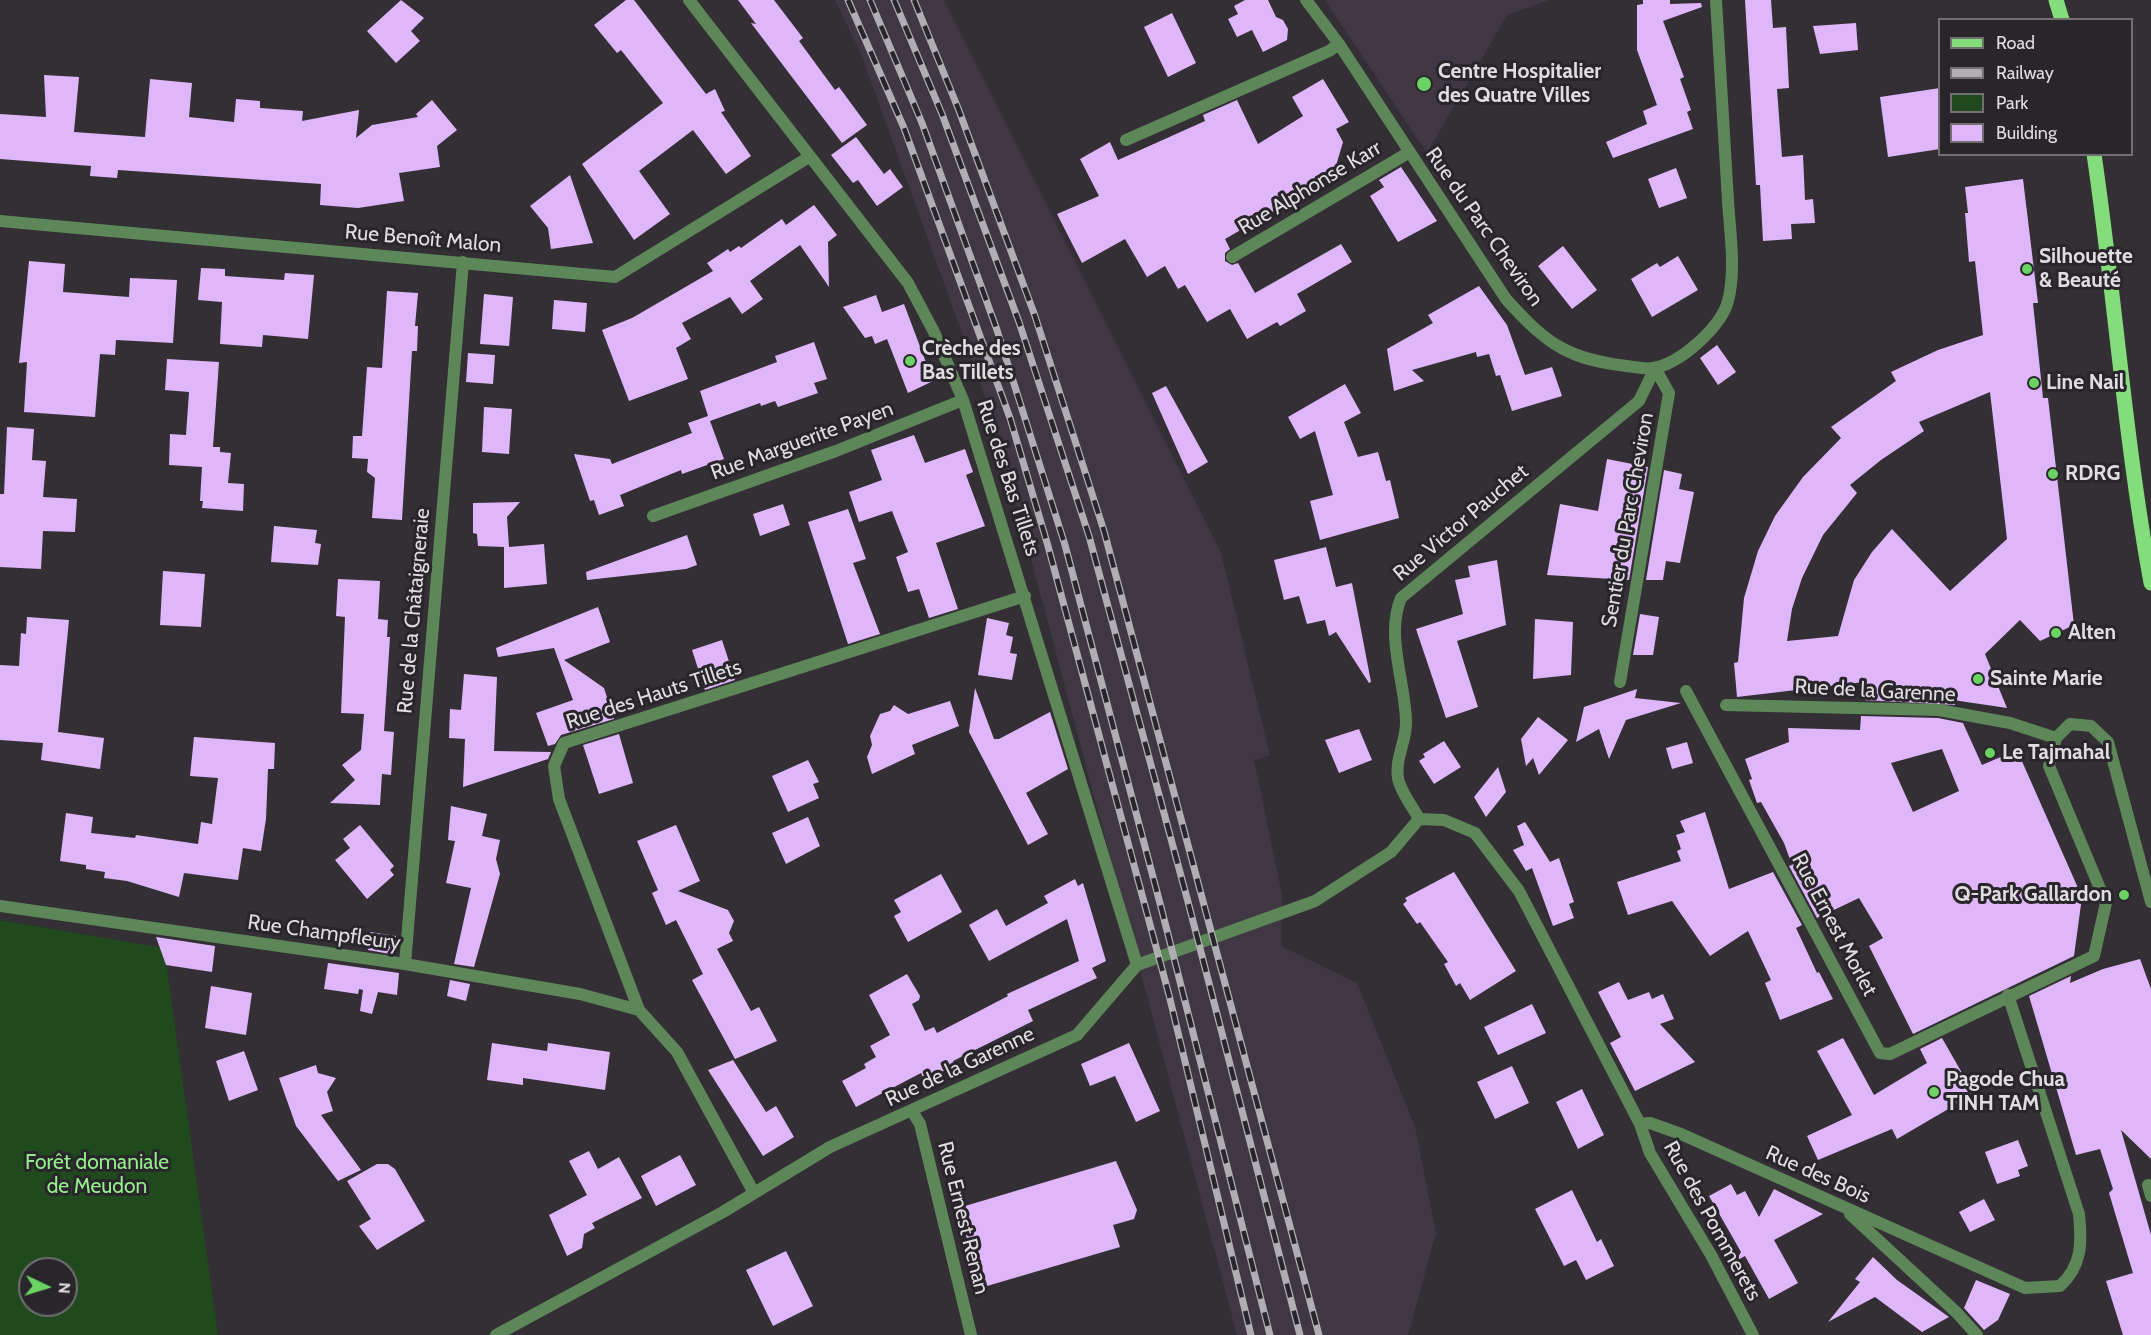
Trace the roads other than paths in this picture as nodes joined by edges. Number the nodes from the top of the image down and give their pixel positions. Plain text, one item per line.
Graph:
1 (689, 0) edge
2 (1306, 0) edge
3 (1716, 0) edge
4 (2056, 0) edge
5 (2061, 18) edge
6 (1339, 44) junction
7 (1126, 140) dead end
8 (1408, 153) junction
9 (2094, 156) edge
10 (809, 157) junction
11 (0, 221) edge
12 (1232, 257) dead end
13 (462, 262) junction
14 (1655, 368) junction
15 (963, 400) junction
16 (653, 516) dead end
17 (2151, 583) edge
18 (1025, 596) junction
19 (1620, 682) dead end
20 (1686, 691) dead end
21 (1726, 705) dead end
22 (2055, 738) junction
23 (1419, 819) junction
24 (2151, 902) edge
25 (0, 906) edge
26 (405, 964) junction
27 (1137, 965) junction
28 (2008, 995) junction
29 (639, 1010) junction
30 (912, 1111) junction
31 (1640, 1124) junction
32 (754, 1193) junction
33 (1843, 1207) junction
34 (496, 1335) edge
35 (971, 1335) edge
36 (1753, 1335) edge
37 (1977, 1335) edge

1 - 10 street, Rue des Bas Tillets
2 - 6 street, Rue du Parc Cheviron
3 - 14 street
4 - 5 main road
6 - 7 street
6 - 8 street, Rue du Parc Cheviron
8 - 12 street, Rue Alphonse Karr
8 - 14 street, Rue du Parc Cheviron
9 - 17 main road
10 - 13 street, Rue Benoît Malon
10 - 15 street, Rue des Bas Tillets
11 - 13 street, Rue Benoît Malon
13 - 26 street, Rue de la Châtaigneraie
14 - 19 street, Sentier du Parc Cheviron
14 - 23 street, Rue Victor Pauchet
15 - 16 street, Rue Marguerite Payen
15 - 18 street, Rue des Bas Tillets
18 - 27 street, Rue des Bas Tillets
18 - 29 street, Rue des Hauts Tillets
20 - 28 street, Rue Ernest Morlet
21 - 22 street, Rue de la Garenne
22 - 24 street
22 - 28 street
23 - 27 street, Rue de la Garenne
23 - 31 street
25 - 26 street, Rue Champfleury
26 - 29 street, Rue Champfleury
27 - 30 street, Rue de la Garenne
28 - 33 street, Rue des Bois
29 - 32 street, Rue des Hauts Tillets
30 - 32 street, Rue de la Garenne
30 - 35 street, Rue Ernest Renan
31 - 33 street, Rue des Bois
31 - 36 street, Rue des Pommerets
32 - 34 street, Rue de la Garenne
33 - 37 street

